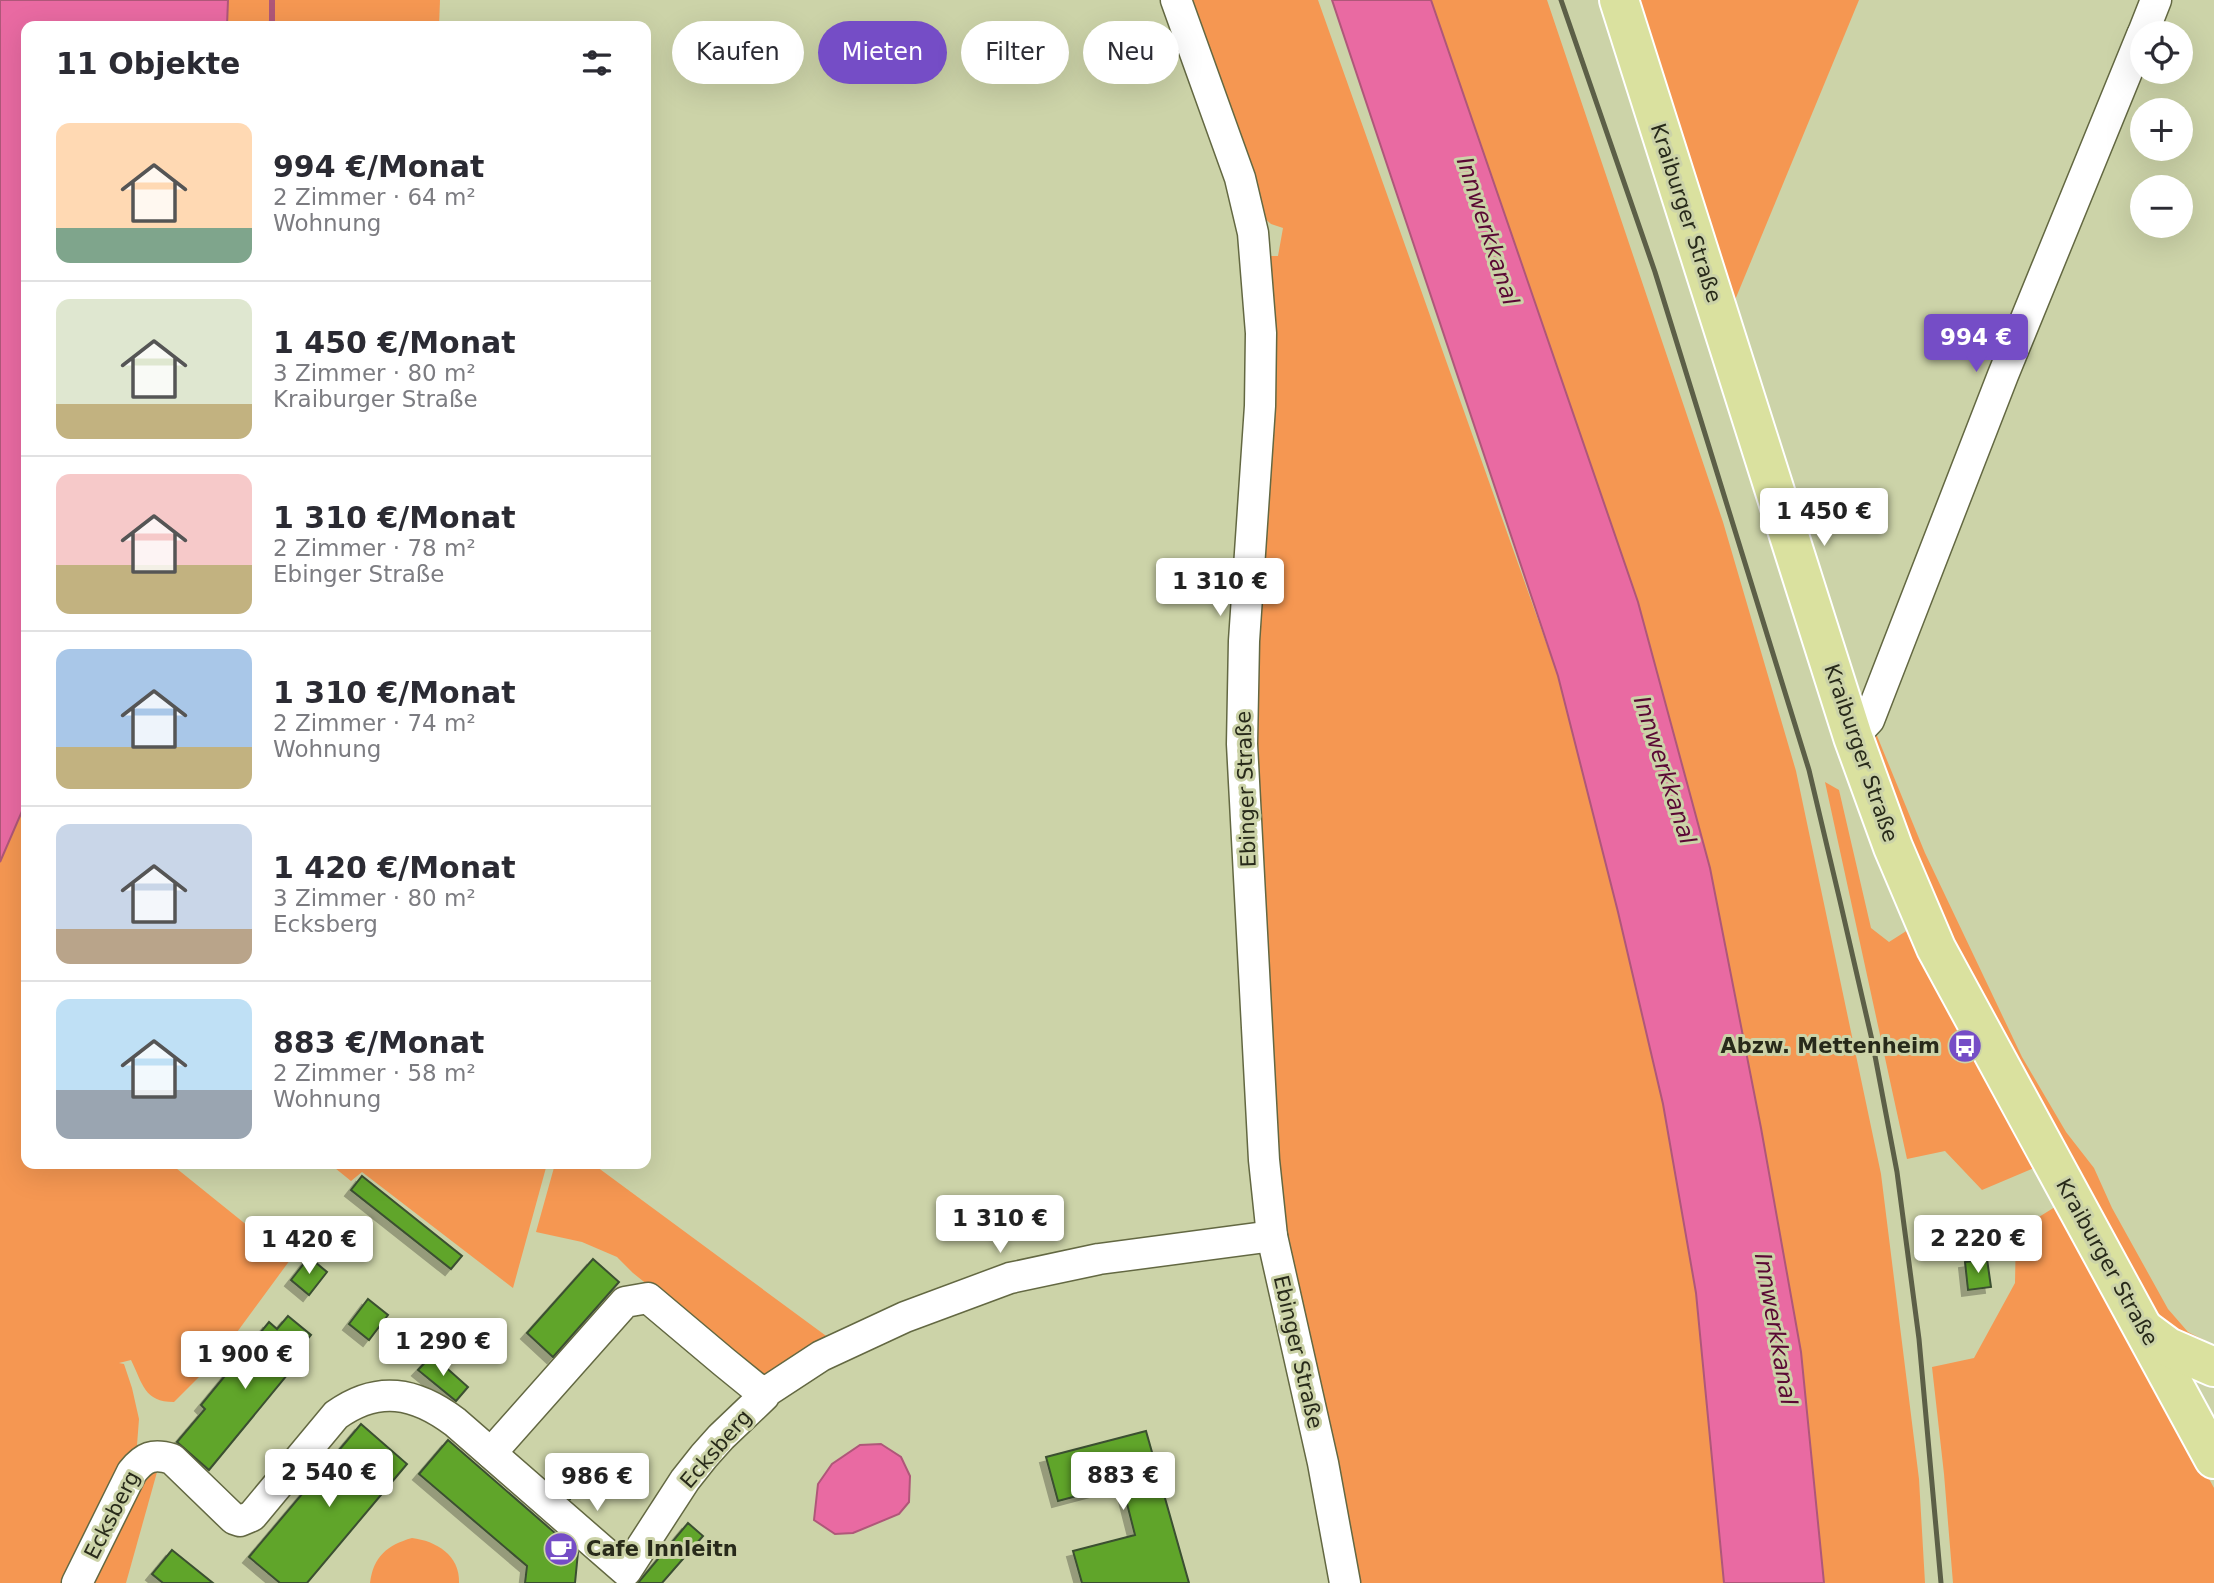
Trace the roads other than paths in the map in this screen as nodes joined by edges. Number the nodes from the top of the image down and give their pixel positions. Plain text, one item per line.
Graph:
1 (1176, 0) edge
2 (1619, 0) edge
3 (2156, 0) edge
4 (2147, 21) edge
5 (2130, 63) edge
6 (1853, 737) junction
7 (1272, 1236) junction
8 (2145, 1329) junction
9 (2214, 1367) edge
10 (766, 1392) junction
11 (2207, 1428) edge
12 (491, 1453) junction
13 (77, 1583) edge
14 (1345, 1583) edge

1 - 7 street, Ebinger Straße
2 - 6 main road, Kraiburger Straße
3 - 4 street
5 - 6 street
6 - 8 main road, Kraiburger Straße
7 - 10 street
7 - 14 street, Ebinger Straße
8 - 9 main road
8 - 11 main road, Kraiburger Straße
10 - 12 street
10 - 12 street, Ecksberg
12 - 13 street, Ecksberg

